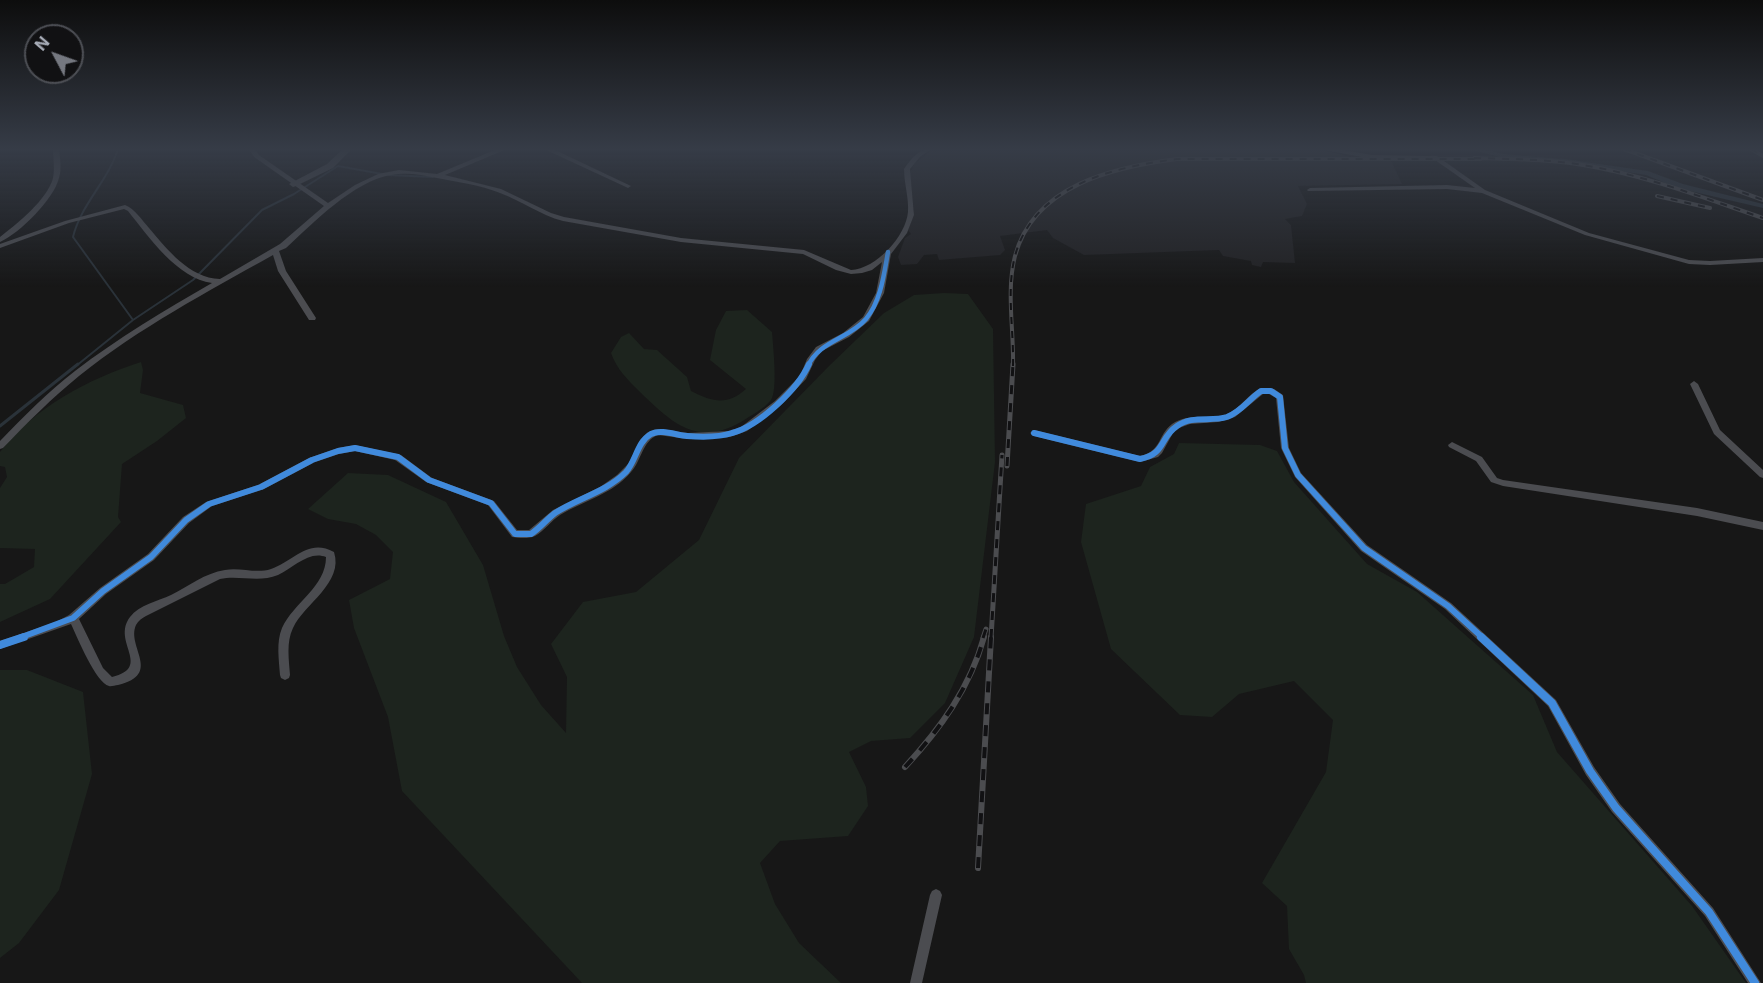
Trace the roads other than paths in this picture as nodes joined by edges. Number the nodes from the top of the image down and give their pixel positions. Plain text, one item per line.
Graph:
1 (46, 195) edge
2 (311, 195) edge
3 (347, 195) edge
4 (510, 195) edge
5 (909, 195) edge
6 (1492, 195) edge
7 (328, 206) junction
8 (24, 221) junction
9 (35, 232) junction
10 (0, 240) edge
11 (0, 246) edge
12 (275, 251) junction
13 (888, 252) junction
14 (1763, 260) edge
15 (221, 281) junction
16 (312, 318) dead end
17 (1694, 384) dead end
18 (1034, 434) dead end
19 (1452, 445) dead end
20 (0, 446) edge
21 (1763, 475) edge
22 (1763, 526) edge
23 (73, 618) junction
24 (0, 645) edge
25 (285, 675) dead end
26 (936, 896) dead end
27 (916, 983) edge
28 (1755, 983) edge

1 - 8 street
2 - 7 street
3 - 7 street
4 - 13 street
5 - 13 street
6 - 14 street
7 - 12 street
8 - 9 street
8 - 10 street
9 - 11 street
9 - 15 street
12 - 15 street
12 - 16 street
13 - 23 street
15 - 20 street
17 - 21 street
18 - 28 street
19 - 22 street
23 - 24 street
23 - 25 street
26 - 27 street

